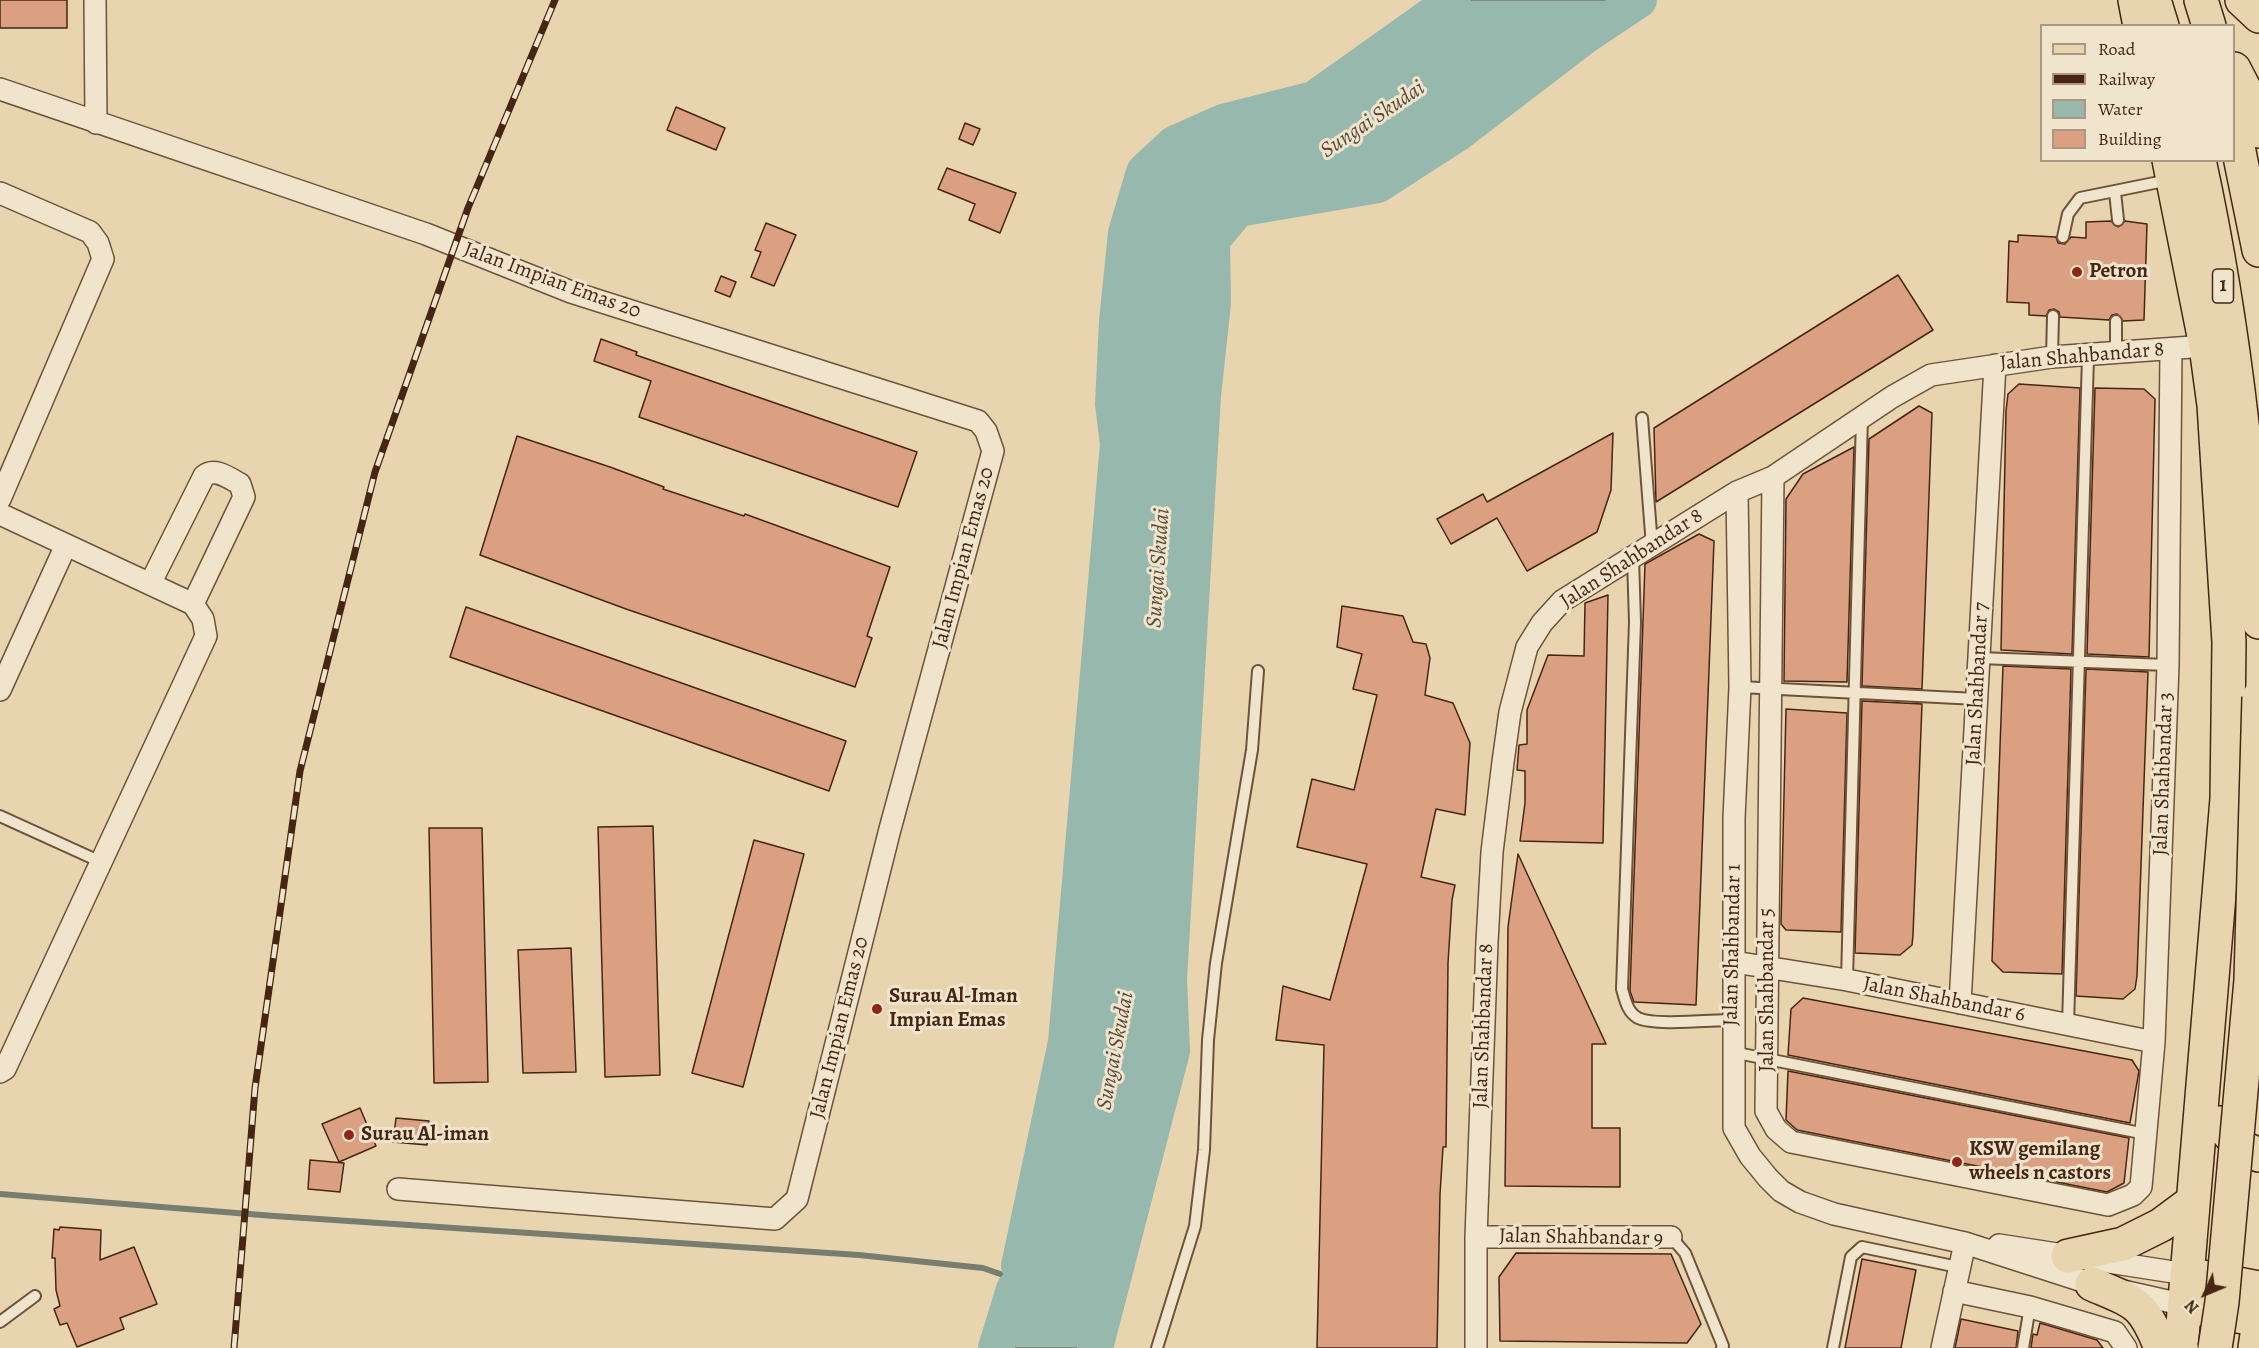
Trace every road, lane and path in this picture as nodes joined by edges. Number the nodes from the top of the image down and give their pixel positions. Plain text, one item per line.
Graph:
1 (95, 0) edge
2 (2135, 0) edge
3 (2154, 0) edge
4 (2242, 0) edge
5 (2259, 16) edge
6 (2140, 24) edge
7 (2161, 24) edge
8 (2235, 71) edge
9 (0, 88) edge
10 (96, 123) junction
11 (2259, 131) edge
12 (2235, 132) edge
13 (2180, 167) edge
14 (2115, 192) junction
15 (0, 193) edge
16 (2118, 220) dead end
17 (2063, 237) dead end
18 (2259, 250) edge
19 (2053, 316) dead end
20 (2116, 321) dead end
21 (2206, 346) junction
22 (2172, 349) junction
23 (2116, 354) junction
24 (2052, 357) junction
25 (2088, 357) junction
26 (1995, 365) junction
27 (1862, 417) junction
28 (1642, 418) dead end
29 (1773, 477) junction
30 (1737, 492) junction
31 (0, 499) edge
32 (0, 514) edge
33 (66, 545) junction
34 (1652, 547) junction
35 (1633, 558) junction
36 (150, 584) junction
37 (193, 604) junction
38 (2259, 622) edge
39 (1979, 658) junction
40 (2079, 663) junction
41 (2168, 665) junction
42 (1258, 671) dead end
43 (1740, 687) junction
44 (1771, 689) junction
45 (0, 690) edge
46 (1854, 693) junction
47 (2259, 697) edge
48 (1977, 699) junction
49 (0, 816) edge
50 (101, 862) junction
51 (1734, 962) junction
52 (1767, 966) junction
53 (1847, 981) junction
54 (1960, 1003) junction
55 (1732, 1020) junction
56 (2068, 1025) junction
57 (2154, 1042) junction
58 (2206, 1050) junction
59 (1732, 1052) junction
60 (1768, 1059) junction
61 (0, 1072) edge
62 (2146, 1134) junction
63 (2259, 1155) edge
64 (398, 1189) dead end
65 (2133, 1195) joint
66 (2192, 1202) junction
67 (1476, 1237) junction
68 (1671, 1237) joint
69 (1965, 1243) junction
70 (2068, 1256) junction
71 (1958, 1267) junction
72 (2092, 1284) junction
73 (2259, 1288) edge
74 (2186, 1290) junction
75 (1954, 1292) junction
76 (35, 1296) dead end
77 (2030, 1307) junction
78 (2259, 1321) edge
79 (0, 1322) edge
80 (1157, 1348) edge
81 (1476, 1348) edge
82 (1722, 1348) edge
83 (1833, 1348) edge
84 (1942, 1348) edge
85 (2023, 1348) edge
86 (2126, 1348) edge
87 (2161, 1348) edge
88 (2181, 1348) edge
89 (2215, 1348) edge
90 (2255, 1348) edge

1 - 10 street
2 - 6 main road
3 - 7 main road
4 - 5 main road
8 - 11 main road
9 - 10 street, Jalan Impian Emas 20
10 - 64 street, Jalan Impian Emas 20
12 - 18 main road
13 - 14 lane
13 - 21 main road
13 - 38 main road, 1
14 - 16 lane
14 - 17 lane
15 - 31 street
19 - 24 lane
20 - 23 lane
21 - 22 street, Jalan Shahbandar 8
21 - 58 main road
22 - 23 street, Jalan Shahbandar 8
22 - 41 street, Jalan Shahbandar 3
23 - 25 street, Jalan Shahbandar 8
24 - 25 street, Jalan Shahbandar 8
24 - 26 street, Jalan Shahbandar 8
25 - 40 lane
26 - 27 street, Jalan Shahbandar 8
26 - 39 street, Jalan Shahbandar 7
27 - 29 street, Jalan Shahbandar 8
27 - 46 lane
28 - 34 lane
29 - 30 street, Jalan Shahbandar 8
29 - 44 street, Jalan Shahbandar 5
30 - 34 street, Jalan Shahbandar 8
30 - 43 street, Jalan Shahbandar 1
32 - 33 street
33 - 36 street
33 - 45 street
34 - 35 street, Jalan Shahbandar 8
35 - 55 lane
35 - 67 street, Jalan Shahbandar 8
36 - 37 street
36 - 37 street
37 - 50 street
39 - 40 lane
39 - 48 street, Jalan Shahbandar 7
40 - 41 lane
40 - 56 lane
41 - 57 street, Jalan Shahbandar 3
42 - 80 lane
43 - 44 lane
43 - 51 street, Jalan Shahbandar 1
44 - 46 lane
44 - 52 street, Jalan Shahbandar 5
46 - 48 lane
46 - 53 lane
47 - 89 main road, bridge
48 - 54 street, Jalan Shahbandar 7
49 - 50 lane
50 - 61 street
51 - 52 street, Jalan Shahbandar 6
51 - 55 street, Jalan Shahbandar 1
52 - 53 street, Jalan Shahbandar 6
52 - 60 street, Jalan Shahbandar 5
53 - 54 street, Jalan Shahbandar 6
54 - 56 street, Jalan Shahbandar 6
55 - 59 street, Jalan Shahbandar 1
56 - 57 street, Jalan Shahbandar 6
57 - 62 street, Jalan Shahbandar 3
58 - 63 main road
58 - 66 main road
59 - 60 lane
59 - 69 street, Jalan Shahbandar 1
60 - 62 lane
60 - 65 street, Jalan Shahbandar 5
62 - 65 street, Jalan Shahbandar 3
66 - 70 main road
66 - 74 main road
67 - 68 street, Jalan Shahbandar 9
67 - 81 street, Jalan Shahbandar 8
68 - 82 lane, Jalan Shahbandar 9
69 - 70 street, Jalan Shahbandar 1
69 - 71 street
69 - 72 street, Jalan Shahbandar 1
70 - 74 street, Jalan Shahbandar 1
71 - 75 street
71 - 83 lane
72 - 74 street, Jalan Shahbandar 1
72 - 87 main road
73 - 74 main road
74 - 78 main road
74 - 88 main road
75 - 77 street
75 - 84 street
76 - 79 lane
77 - 85 lane
77 - 86 street
78 - 90 main road

